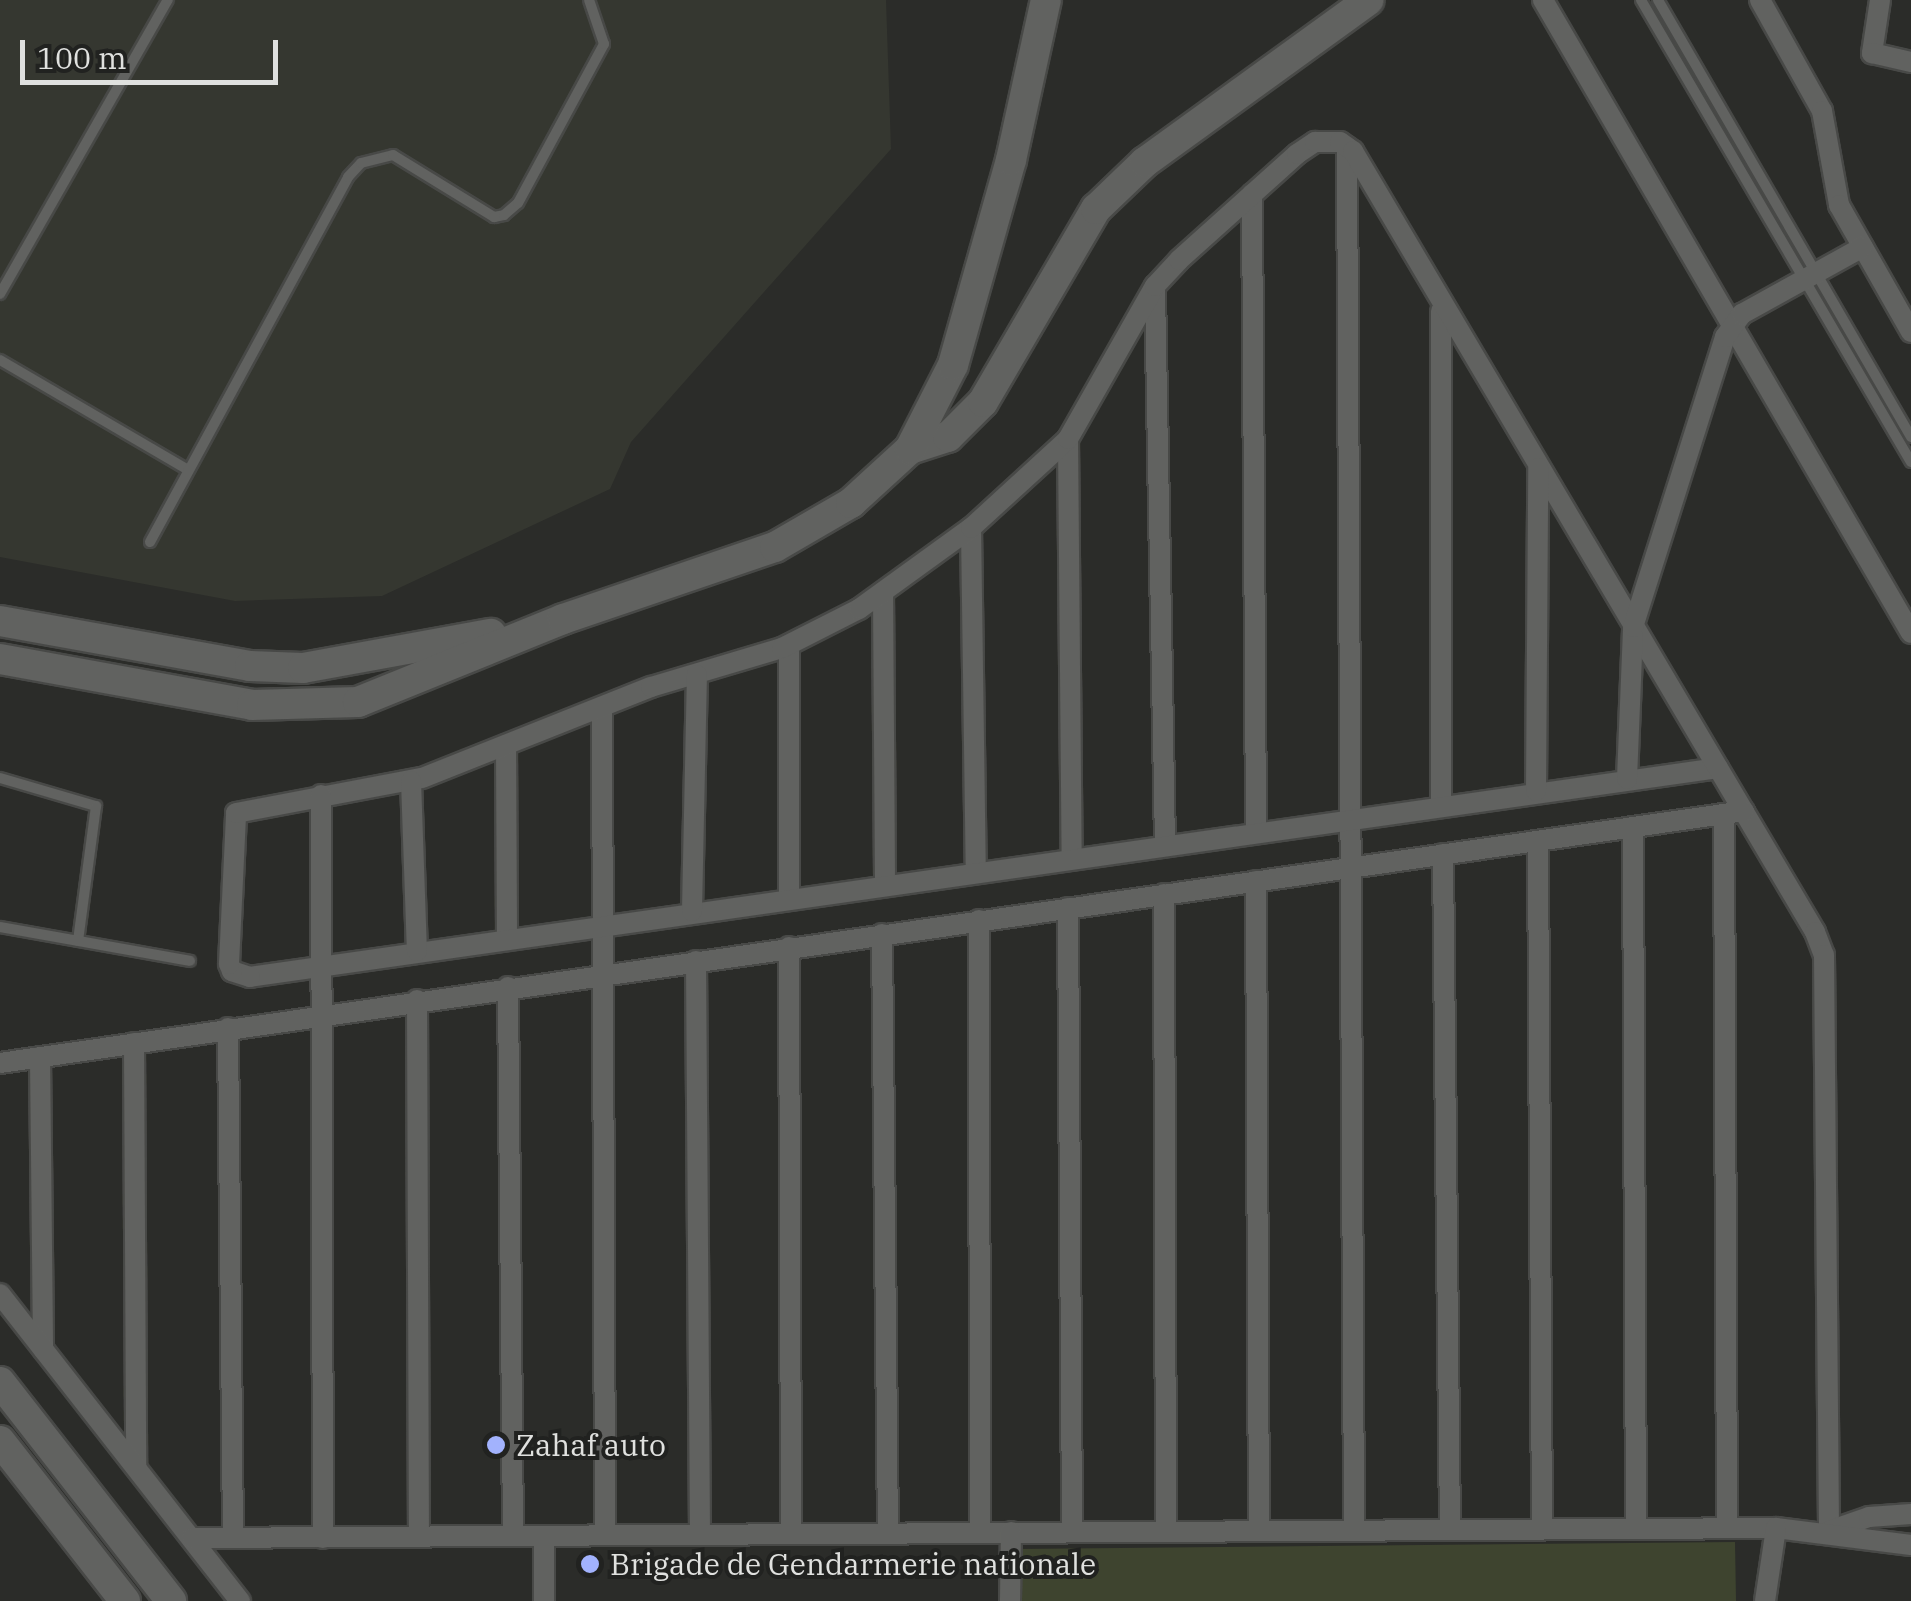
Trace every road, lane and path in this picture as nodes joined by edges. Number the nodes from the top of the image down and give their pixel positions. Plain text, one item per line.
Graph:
1 (168, 0) edge
2 (590, 0) edge
3 (1046, 0) edge
4 (1369, 0) edge
5 (1543, 0) edge
6 (1642, 0) edge
7 (1658, 0) edge
8 (1760, 0) edge
9 (1880, 0) edge
10 (1911, 62) edge
11 (1347, 147) junction
12 (1252, 194) junction
13 (1863, 248) junction
14 (1810, 277) junction
15 (1155, 286) junction
16 (0, 294) edge
17 (1441, 309) junction
18 (1732, 323) junction
19 (1911, 332) edge
20 (0, 360) edge
21 (1911, 437) edge
22 (1068, 439) junction
23 (910, 448) junction
24 (1911, 462) edge
25 (1538, 464) junction
26 (188, 470) junction
27 (971, 528) junction
28 (150, 542) dead end
29 (882, 592) junction
30 (563, 619) junction
31 (0, 621) edge
32 (1633, 628) junction
33 (1911, 633) edge
34 (789, 645) junction
35 (0, 658) edge
36 (697, 675) junction
37 (602, 707) junction
38 (506, 745) junction
39 (1718, 768) junction
40 (0, 778) edge
41 (1627, 780) junction
42 (410, 781) junction
43 (1536, 791) junction
44 (321, 794) junction
45 (1441, 804) junction
46 (1734, 812) junction
47 (1348, 816) junction
48 (1633, 827) junction
49 (1256, 829) junction
50 (1538, 840) junction
51 (1165, 842) junction
52 (1443, 854) junction
53 (1072, 856) junction
54 (1351, 867) junction
55 (976, 870) junction
56 (1256, 881) junction
57 (885, 883) junction
58 (1164, 894) junction
59 (789, 897) junction
60 (1068, 908) junction
61 (692, 911) junction
62 (979, 920) junction
63 (600, 924) junction
64 (0, 927) edge
65 (882, 934) junction
66 (507, 938) junction
67 (78, 941) junction
68 (789, 947) junction
69 (417, 951) junction
70 (190, 960) dead end
71 (696, 961) junction
72 (321, 965) junction
73 (600, 974) junction
74 (508, 988) junction
75 (417, 1000) junction
76 (320, 1014) junction
77 (228, 1028) junction
78 (134, 1043) junction
79 (40, 1057) junction
80 (0, 1063) edge
81 (0, 1294) edge
82 (43, 1348) junction
83 (0, 1382) edge
84 (0, 1441) edge
85 (136, 1468) junction
86 (1911, 1514) edge
87 (1636, 1528) junction
88 (1728, 1528) junction
89 (1776, 1528) junction
90 (1542, 1529) junction
91 (1354, 1530) junction
92 (1450, 1530) junction
93 (1259, 1531) junction
94 (1829, 1531) junction
95 (980, 1532) junction
96 (1010, 1532) junction
97 (1072, 1532) junction
98 (1166, 1532) junction
99 (888, 1533) junction
100 (791, 1534) junction
101 (700, 1535) junction
102 (419, 1536) junction
103 (513, 1536) junction
104 (544, 1536) junction
105 (606, 1536) junction
106 (192, 1538) junction
107 (233, 1538) junction
108 (323, 1538) junction
109 (1911, 1545) edge
110 (125, 1601) edge
111 (171, 1601) edge
112 (240, 1601) edge
113 (544, 1601) edge
114 (1010, 1601) edge
115 (1765, 1601) edge

1 - 16 lane
2 - 26 lane
3 - 23 main road
4 - 23 main road
5 - 18 street
6 - 14 lane
7 - 14 lane
8 - 13 street
9 - 10 street
11 - 12 street
11 - 17 street
11 - 47 street
12 - 15 street
12 - 49 street
13 - 14 street
13 - 19 street
14 - 18 street
14 - 21 lane
14 - 24 lane
15 - 22 street
15 - 51 street
17 - 25 street
17 - 45 street
18 - 32 street
18 - 33 street
20 - 26 lane
22 - 27 street
22 - 53 street
23 - 30 main road
25 - 32 street
25 - 43 street
26 - 28 lane
27 - 29 street
27 - 55 street
29 - 34 street
29 - 57 street
30 - 31 main road
30 - 35 main road
32 - 39 street
32 - 41 street
34 - 36 street
34 - 59 street
36 - 37 street
36 - 61 street
37 - 38 street
37 - 63 street
38 - 42 street
38 - 66 street
39 - 41 street
39 - 46 street
40 - 67 lane
41 - 43 street
42 - 44 street
42 - 69 street
43 - 45 street
44 - 72 street
44 - 72 street
45 - 47 street
46 - 48 street
46 - 88 street
46 - 94 street
47 - 49 street
47 - 54 street
48 - 50 street
48 - 87 street
49 - 51 street
50 - 52 street
50 - 90 street
51 - 53 street
52 - 54 street
52 - 92 street
53 - 55 street
54 - 56 street
54 - 91 street
55 - 57 street
56 - 58 street
56 - 93 street
57 - 59 street
58 - 60 street
58 - 98 street
59 - 61 street
60 - 62 street
60 - 97 street
61 - 63 street
62 - 65 street
62 - 95 street
63 - 66 street
63 - 73 street
64 - 67 lane
65 - 68 street
65 - 99 street
66 - 69 street
67 - 70 lane
68 - 71 street
68 - 100 street
69 - 72 street
71 - 73 street
71 - 101 street
72 - 76 street
73 - 74 street
73 - 105 street
74 - 75 street
74 - 103 street
75 - 76 street
75 - 102 street
76 - 77 street
76 - 108 street
77 - 78 street
77 - 107 street
78 - 79 street
78 - 85 street
79 - 80 street
79 - 82 street
81 - 82 street
82 - 85 street
83 - 111 main road
84 - 110 main road
85 - 106 street
86 - 94 street
87 - 88 street
87 - 90 street
88 - 89 street
89 - 94 street
89 - 115 street
90 - 92 street
91 - 92 street
91 - 93 street
93 - 98 street
94 - 109 street
95 - 96 street
95 - 99 street
96 - 97 street
96 - 114 street
97 - 98 street
99 - 100 street
100 - 101 street
101 - 105 street
102 - 103 street
102 - 108 street
103 - 104 street
104 - 105 street
104 - 113 street
106 - 107 street
106 - 112 street
107 - 108 street

